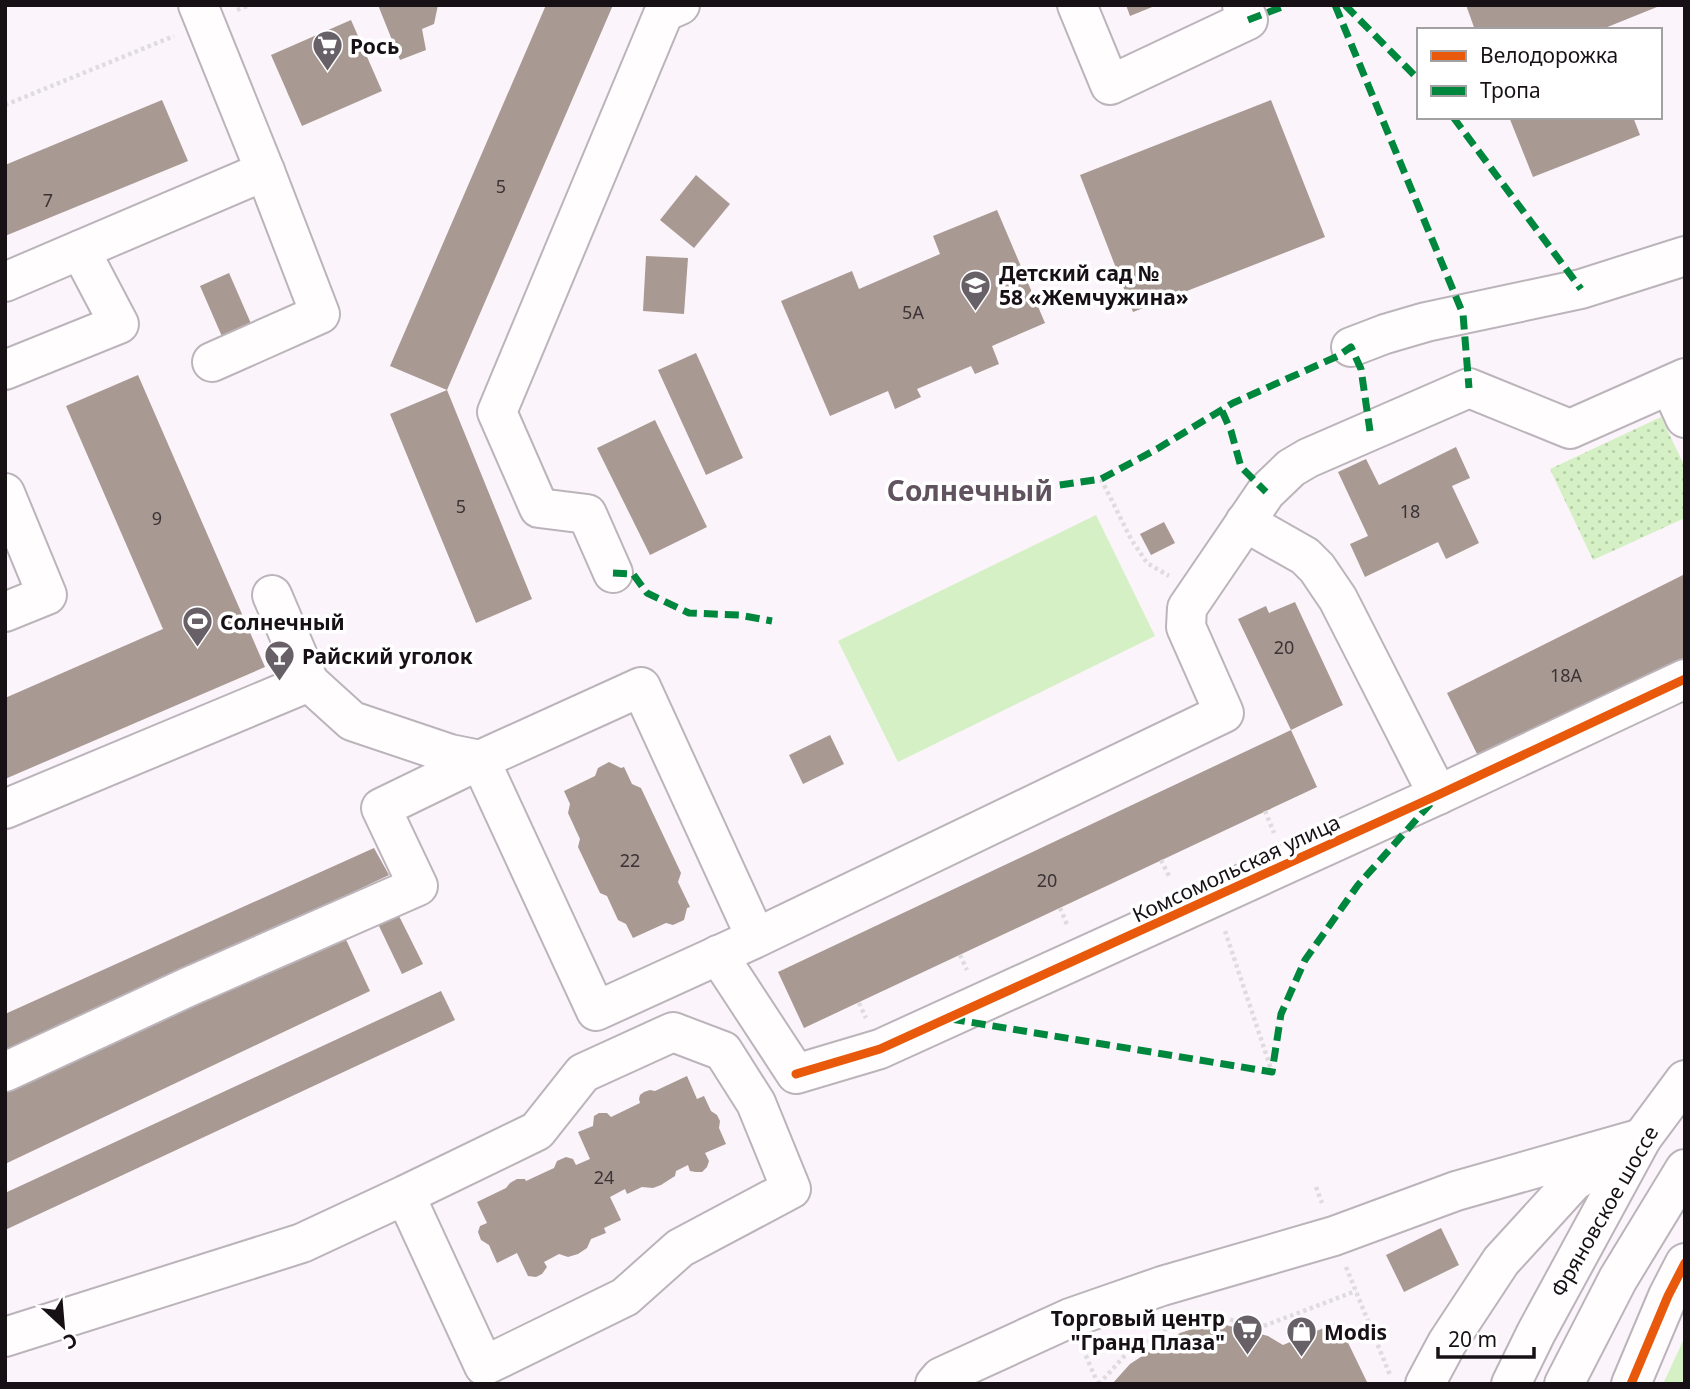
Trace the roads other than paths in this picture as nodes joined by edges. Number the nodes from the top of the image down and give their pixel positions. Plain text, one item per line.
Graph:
1 (680, 5) edge
2 (1077, 5) edge
3 (1242, 5) edge
4 (202, 14) edge
5 (265, 171) junction
6 (80, 250) junction
7 (1685, 256) edge
8 (5, 282) edge
9 (1351, 347) dead end
10 (212, 362) dead end
11 (5, 370) edge
12 (1680, 394) edge
13 (5, 493) edge
14 (1245, 522) junction
15 (612, 573) dead end
16 (272, 595) dead end
17 (5, 612) edge
18 (1685, 680) edge
19 (309, 682) junction
20 (480, 760) junction
21 (1438, 795) junction
22 (5, 809) edge
23 (756, 938) junction
24 (718, 955) junction
25 (5, 1072) edge
26 (1685, 1080) edge
27 (1642, 1138) junction
28 (1685, 1169) edge
29 (405, 1195) junction
30 (1685, 1263) edge
31 (5, 1337) edge
32 (935, 1384) edge
33 (1425, 1384) edge
34 (1511, 1384) edge
35 (1564, 1384) edge
36 (1631, 1384) edge

1 - 15 street
2 - 3 street
4 - 5 street
5 - 6 street
5 - 10 street
6 - 8 street
6 - 11 street
7 - 9 street
12 - 14 street
13 - 17 street
14 - 21 street
14 - 23 street
16 - 19 street
18 - 21 street, Комсомольская улица
19 - 20 street
19 - 22 street
20 - 23 street
20 - 24 street
20 - 25 street
21 - 24 street, Комсомольская улица
23 - 24 street
26 - 27 street, Фряновское шоссе
27 - 32 street
27 - 33 street
27 - 34 street, Фряновское шоссе
28 - 35 street
29 - 29 street
29 - 31 street
30 - 36 street

